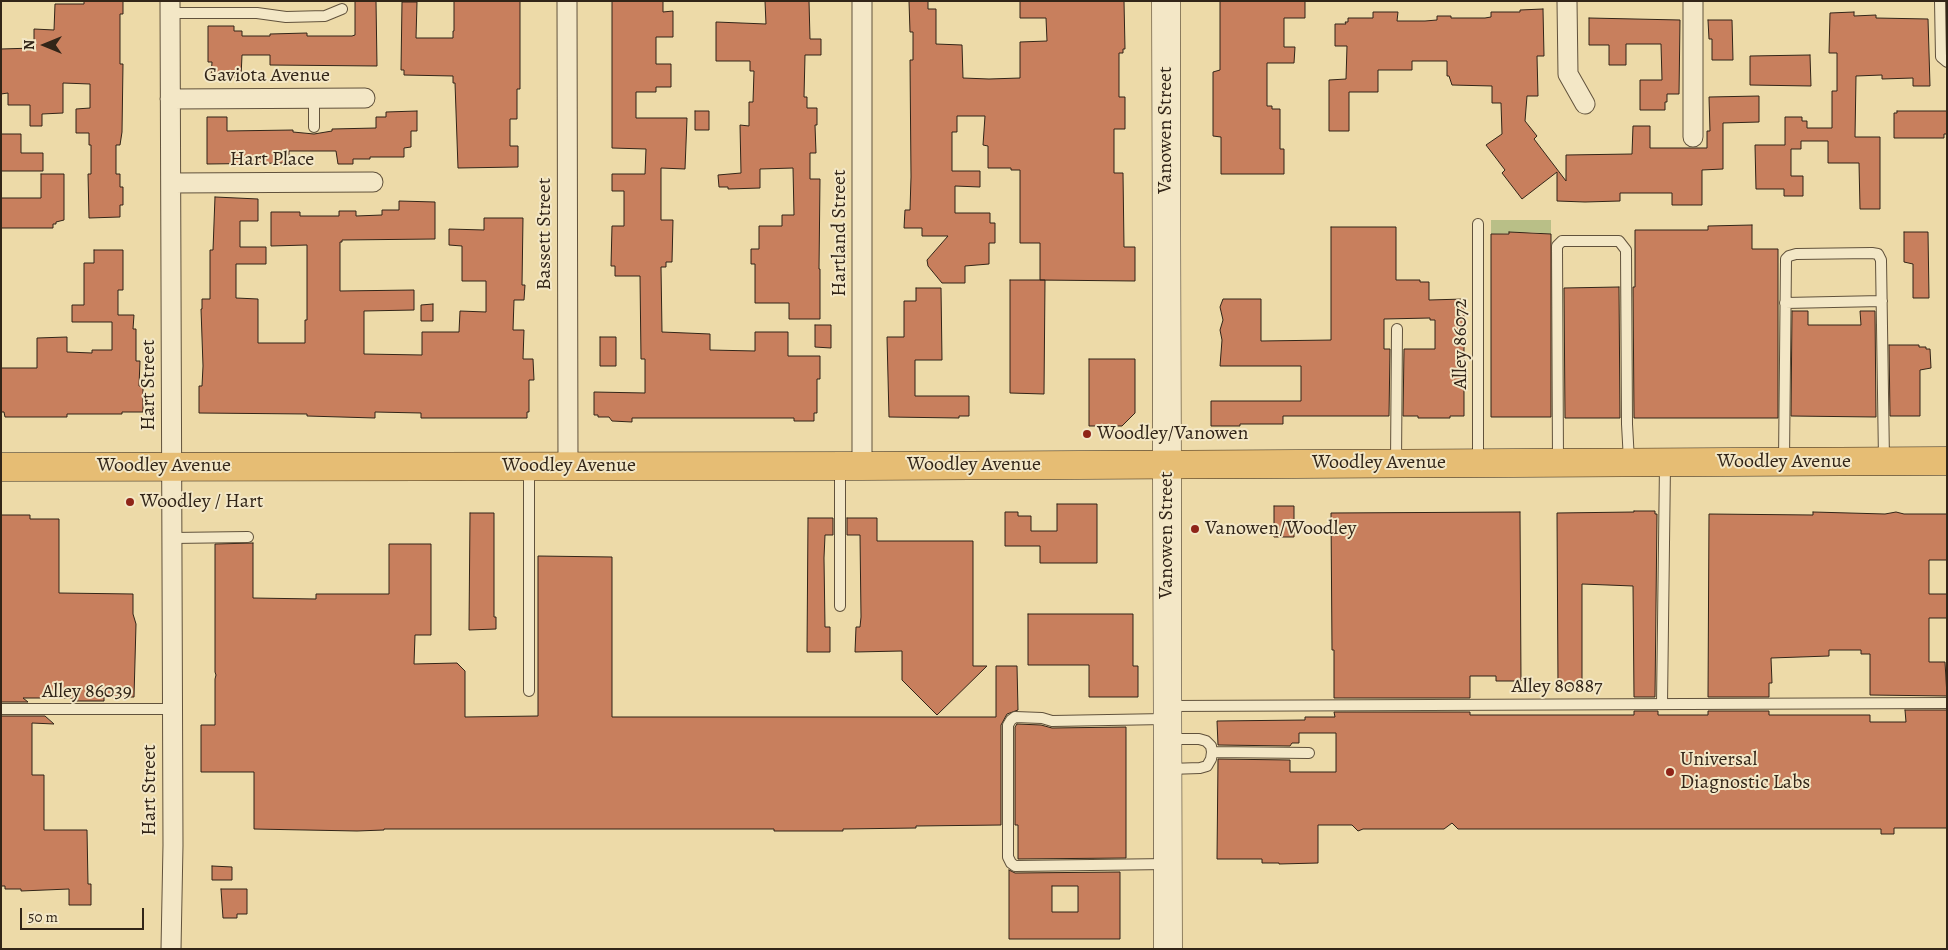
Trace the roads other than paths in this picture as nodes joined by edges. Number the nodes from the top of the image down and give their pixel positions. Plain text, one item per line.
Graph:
1 (567, 1) edge
2 (862, 1) edge
3 (1166, 1) edge
4 (1567, 1) edge
5 (1693, 1) edge
6 (1940, 1) edge
7 (170, 7) edge
8 (342, 9) dead end
9 (1947, 62) edge
10 (314, 98) junction
11 (365, 98) dead end
12 (170, 99) junction
13 (1585, 104) dead end
14 (314, 127) dead end
15 (1693, 137) dead end
16 (373, 182) dead end
17 (170, 183) junction
18 (1478, 224) dead end
19 (1882, 301) junction
20 (1785, 303) junction
21 (1396, 329) dead end
22 (1884, 461) junction
23 (1947, 461) edge
24 (1630, 462) junction
25 (1784, 462) junction
26 (1396, 463) junction
27 (1478, 463) junction
28 (1558, 463) junction
29 (1665, 463) junction
30 (1167, 464) junction
31 (172, 466) junction
32 (528, 466) junction
33 (568, 466) junction
34 (851, 466) junction
35 (1, 467) edge
36 (248, 537) dead end
37 (172, 538) junction
38 (840, 606) dead end
39 (528, 691) dead end
40 (1947, 703) edge
41 (1662, 704) junction
42 (1, 709) edge
43 (173, 709) junction
44 (1168, 721) junction
45 (1212, 752) junction
46 (1309, 752) dead end
47 (1168, 768) junction
48 (1168, 864) junction
49 (171, 949) edge
50 (1168, 949) edge

1 - 33 street, Bassett Street
2 - 34 street, Hartland Street
3 - 30 main road, Vanowen Street
4 - 13 street
5 - 15 street
6 - 9 lane
7 - 8 lane
7 - 12 street, Hart Street
10 - 11 street, Gaviota Avenue
10 - 12 street, Gaviota Avenue
10 - 14 lane
12 - 17 street, Hart Street
16 - 17 street, Hart Place
17 - 31 street, Hart Street
18 - 27 lane, Alley 86072
19 - 20 lane
19 - 20 lane
19 - 22 lane
20 - 25 lane
21 - 26 lane
22 - 23 main road, Woodley Avenue
22 - 25 main road, Woodley Avenue
24 - 28 main road, Woodley Avenue
24 - 28 lane
24 - 29 main road, Woodley Avenue
25 - 29 main road, Woodley Avenue
26 - 27 main road, Woodley Avenue
26 - 30 main road, Woodley Avenue
27 - 28 main road, Woodley Avenue
29 - 41 lane
30 - 34 main road, Woodley Avenue
30 - 44 main road, Vanowen Street
31 - 32 main road, Woodley Avenue
31 - 35 main road, Woodley Avenue
31 - 37 street, Hart Street
32 - 33 main road, Woodley Avenue
32 - 39 lane
33 - 34 main road, Woodley Avenue
34 - 38 lane
36 - 37 lane
37 - 43 street, Hart Street
40 - 41 lane, Alley 80887
41 - 44 lane, Alley 80887
42 - 43 lane, Alley 86039
43 - 49 street, Hart Street
44 - 45 lane
44 - 47 main road, Vanowen Street
44 - 48 lane
45 - 46 lane
45 - 47 lane
47 - 48 main road, Vanowen Street
48 - 50 main road, Vanowen Street

